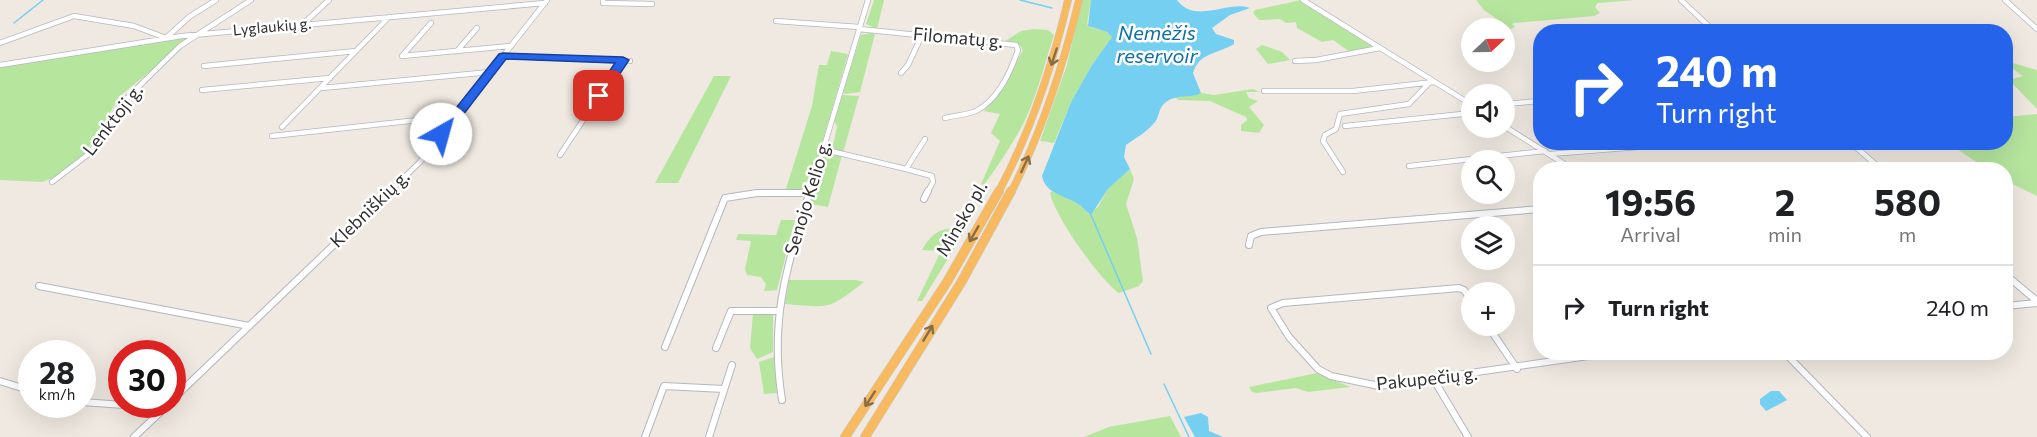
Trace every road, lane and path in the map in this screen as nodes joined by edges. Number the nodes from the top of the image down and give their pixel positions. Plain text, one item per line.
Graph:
1 (216, 0) edge
2 (251, 0) edge
3 (329, 0) edge
4 (603, 0) edge
5 (868, 0) edge
6 (1068, 0) edge
7 (1079, 0) edge
8 (1303, 0) edge
9 (1682, 0) edge
10 (2005, 0) edge
11 (546, 1) edge
12 (652, 4) dead end
13 (389, 17) junction
14 (776, 21) dead end
15 (431, 23) dead end
16 (303, 24) junction
17 (1706, 24) edge
18 (477, 28) dead end
19 (859, 28) junction
20 (2037, 29) edge
21 (200, 34) junction
22 (922, 35) junction
23 (166, 38) junction
24 (2, 42) edge
25 (511, 46) junction
26 (1380, 48) junction
27 (356, 51) junction
28 (457, 51) junction
29 (503, 56) junction
30 (623, 60) junction
31 (630, 61) dead end
32 (1295, 61) dead end
33 (0, 65) edge
34 (204, 66) dead end
35 (490, 72) junction
36 (901, 73) dead end
37 (330, 78) junction
38 (1431, 83) junction
39 (322, 88) junction
40 (202, 90) dead end
41 (1264, 91) dead end
42 (1461, 99) edge
43 (1533, 102) edge
44 (1515, 103) edge
45 (1461, 114) edge
46 (455, 116) junction
47 (945, 118) dead end
48 (282, 127) dead end
49 (1336, 127) junction
50 (1515, 133) edge
51 (272, 136) dead end
52 (925, 139) dead end
53 (1533, 144) edge
54 (822, 149) junction
55 (1542, 150) edge
56 (1589, 150) edge
57 (1859, 150) edge
58 (1547, 153) junction
59 (560, 155) dead end
60 (1561, 162) edge
61 (1873, 162) edge
62 (1409, 166) dead end
63 (906, 169) junction
64 (1343, 172) dead end
65 (52, 182) dead end
66 (809, 193) junction
67 (924, 199) dead end
68 (1533, 209) edge
69 (1250, 244) dead end
70 (2013, 281) edge
71 (39, 286) dead end
72 (1461, 289) edge
73 (2037, 302) edge
74 (2013, 305) edge
75 (776, 310) junction
76 (249, 326) junction
77 (1495, 336) edge
78 (664, 347) dead end
79 (716, 348) dead end
80 (1570, 360) edge
81 (1792, 360) edge
82 (732, 365) dead end
83 (1517, 369) junction
84 (1434, 380) junction
85 (0, 381) edge
86 (18, 387) edge
87 (186, 387) edge
88 (724, 389) junction
89 (782, 400) dead end
90 (154, 418) edge
91 (134, 437) edge
92 (645, 437) edge
93 (710, 437) edge
94 (845, 437) edge
95 (865, 437) edge
96 (1468, 437) edge
97 (1867, 437) edge

1 - 23 street
2 - 21 street, Lenktoji g.
3 - 16 street
4 - 12 street
5 - 19 street, Senojo Kelio g.
6 -> 94 highway, Minsko pl.
95 -> 7 highway, Minsko pl.
8 - 26 street
9 - 17 street
10 - 20 street
11 - 13 street, Lyglaukių g.
11 - 25 street, Klebniškių g.
13 - 16 street, Lyglaukių g.
13 - 27 street
14 - 19 street, Filomatų g.
15 - 28 street
16 - 21 street, Lyglaukių g.
18 - 28 street
19 - 22 street, Filomatų g.
19 - 54 street, Senojo Kelio g.
21 - 23 street, Lyglaukių g.
21 - 65 street, Lenktoji g.
22 - 36 street
22 - 47 street, Filomatų g.
23 - 24 street
23 - 33 street, Lyglaukių g.
25 - 28 street
25 - 29 street, Klebniškių g.
26 - 32 street
26 - 38 street
27 - 34 street
27 - 37 street
29 - 30 street
29 - 35 street, Klebniškių g.
30 - 31 street
30 - 59 street
35 - 39 street
35 - 46 street, Klebniškių g.
37 - 39 street
37 - 40 street
38 - 41 street
38 - 42 street
38 - 49 street
39 - 48 street
43 - 44 street
45 - 49 street
46 - 51 street
46 - 76 street, Klebniškių g.
49 - 64 street
50 - 53 street
52 - 63 street
54 - 63 street
54 - 66 street, Senojo Kelio g.
55 - 58 street
56 - 58 street
57 - 61 street
58 - 60 street
58 - 62 street
63 - 67 street
66 - 75 street, Senojo Kelio g.
66 - 78 street
68 - 69 street
70 - 73 street
71 - 76 street
72 - 84 street, Pakupečių g.
73 - 74 street
75 - 79 street
75 - 89 street, Senojo Kelio g.
76 - 87 street, Klebniškių g.
77 - 83 street
80 - 83 street, Pakupečių g.
81 - 97 street
82 - 88 street
83 - 84 street, Pakupečių g.
84 - 96 street
85 - 86 street
88 - 92 street
88 - 93 street
90 - 91 street

